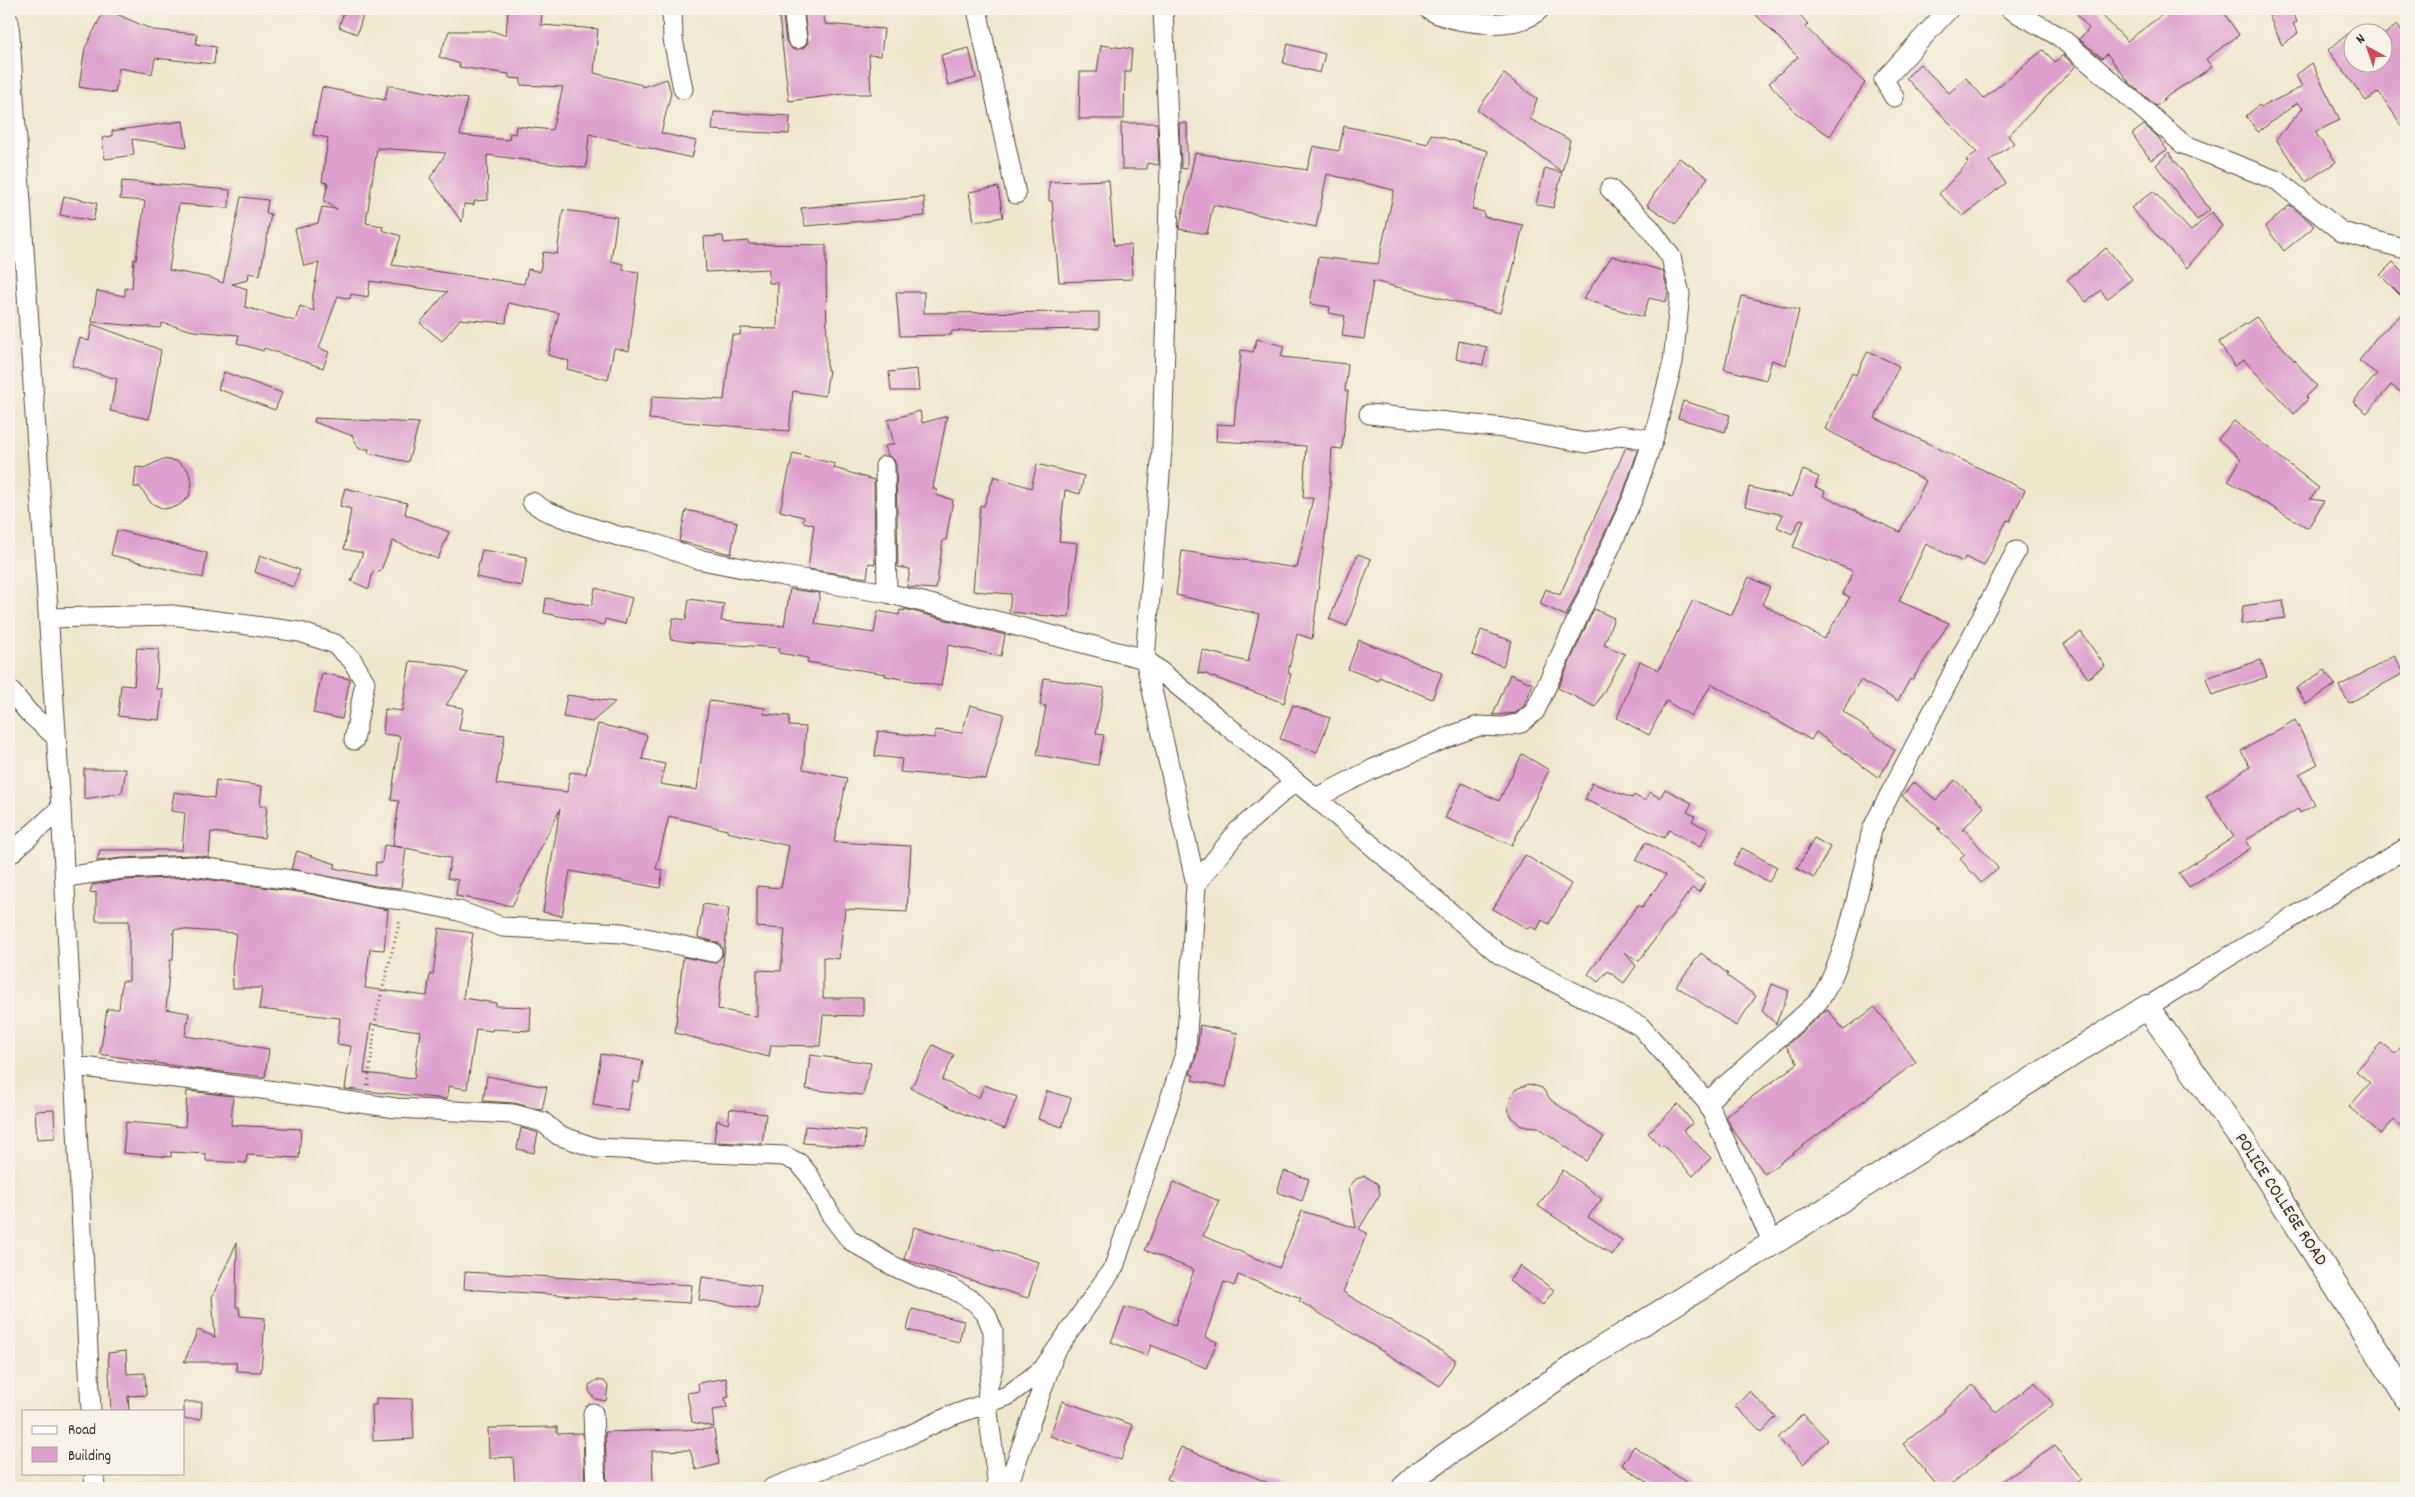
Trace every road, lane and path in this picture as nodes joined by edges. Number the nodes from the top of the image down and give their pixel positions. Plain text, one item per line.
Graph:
1 (672, 9) edge
2 (793, 9) edge
3 (977, 9) edge
4 (1163, 9) edge
5 (1428, 9) edge
6 (1540, 9) edge
7 (1949, 9) edge
8 (2010, 9) edge
9 (9, 22) edge
10 (797, 39) dead end
11 (683, 89) dead end
12 (1894, 97) dead end
13 (13, 161) edge
14 (1610, 189) dead end
15 (1016, 194) dead end
16 (2406, 249) edge
17 (1369, 414) dead end
18 (1653, 440) junction
19 (885, 466) dead end
20 (532, 502) dead end
21 (2016, 551) dead end
22 (887, 593) junction
23 (48, 618) junction
24 (1145, 659) junction
25 (9, 689) edge
26 (56, 737) junction
27 (354, 740) dead end
28 (1295, 781) junction
29 (1316, 798) junction
30 (61, 808) junction
31 (2406, 848) edge
32 (9, 855) edge
33 (64, 877) junction
34 (1196, 884) junction
35 (404, 900) junction
36 (712, 952) dead end
37 (2148, 1007) junction
38 (74, 1066) junction
39 (1707, 1102) junction
40 (365, 1104) junction
41 (1773, 1244) junction
42 (1055, 1353) junction
43 (2406, 1397) edge
44 (987, 1404) junction
45 (91, 1410) edge
46 (593, 1413) dead end
47 (94, 1474) edge
48 (95, 1488) edge
49 (596, 1488) edge
50 (772, 1488) edge
51 (998, 1488) edge
52 (1007, 1488) edge
53 (1404, 1488) edge

1 - 11 street
2 - 10 street
3 - 15 street
4 - 24 street
5 - 6 street
7 - 12 street
8 - 16 street
9 - 13 street
13 - 23 street
14 - 18 street
17 - 18 street
18 - 29 street
19 - 22 street
20 - 22 street
21 - 39 street
22 - 24 street
23 - 26 street
23 - 27 street
24 - 28 street
24 - 34 street
25 - 26 street
26 - 30 street
28 - 29 street
28 - 34 street
29 - 39 street
30 - 32 street
30 - 33 street
31 - 37 street
33 - 35 street
33 - 38 street
34 - 42 street
35 - 36 street
35 - 40 path
37 - 41 street
37 - 43 street, POLICE COLLEGE ROAD
38 - 40 street
38 - 45 street
39 - 41 street
40 - 44 street
41 - 53 street
42 - 44 street
42 - 52 street
44 - 50 street
44 - 51 street
46 - 49 street
47 - 48 street

